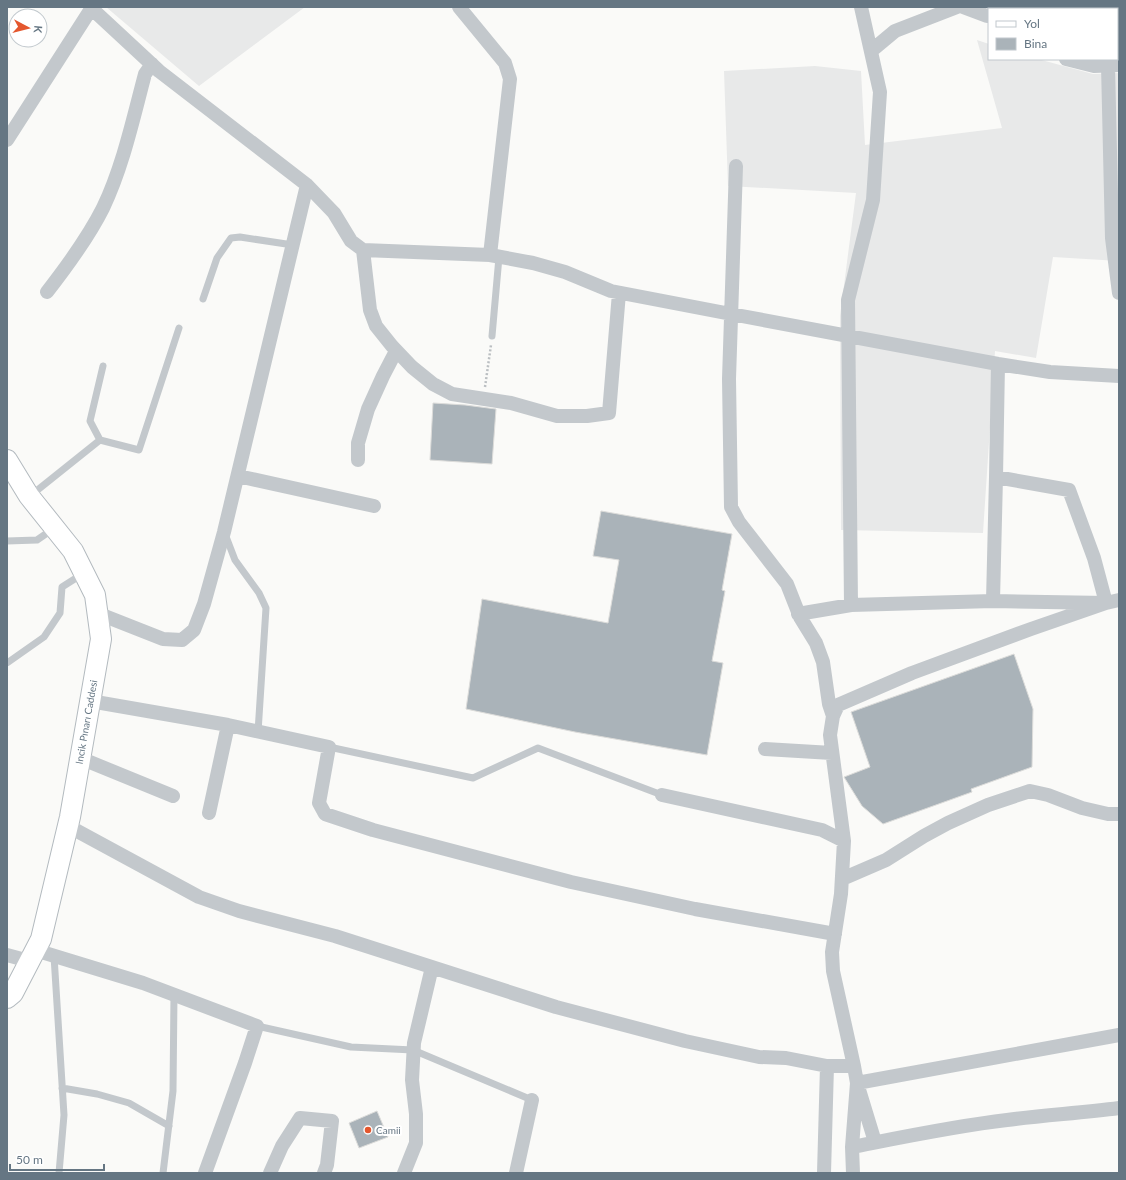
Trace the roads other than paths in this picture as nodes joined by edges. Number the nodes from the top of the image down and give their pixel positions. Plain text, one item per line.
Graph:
1 (459, 7) edge
2 (861, 7) edge
3 (957, 7) edge
4 (963, 7) edge
5 (90, 8) edge
6 (987, 14) edge
7 (871, 51) junction
8 (1070, 60) edge
9 (152, 64) junction
10 (1113, 65) edge
11 (7, 140) edge
12 (736, 166) dead end
13 (307, 185) junction
14 (293, 245) junction
15 (363, 250) junction
16 (494, 256) junction
17 (47, 292) dead end
18 (619, 292) junction
19 (1119, 293) edge
20 (203, 299) dead end
21 (731, 314) junction
22 (179, 328) dead end
23 (492, 336) road end
24 (848, 336) junction
25 (396, 351) junction
26 (998, 364) junction
27 (103, 366) dead end
28 (1119, 376) edge
29 (100, 440) junction
30 (7, 460) edge
31 (358, 460) dead end
32 (238, 476) junction
33 (996, 477) junction
34 (30, 496) junction
35 (374, 506) dead end
36 (54, 527) junction
37 (224, 532) junction
38 (7, 541) edge
39 (84, 573) junction
40 (993, 601) junction
41 (1112, 602) edge
42 (851, 605) junction
43 (97, 613) junction
44 (798, 614) junction
45 (7, 663) edge
46 (90, 701) junction
47 (833, 716) junction
48 (228, 725) junction
49 (258, 732) junction
50 (329, 747) junction
51 (765, 749) dead end
52 (832, 753) junction
53 (80, 758) junction
54 (662, 795) joint
55 (173, 796) dead end
56 (209, 813) dead end
57 (1119, 814) edge
58 (68, 826) junction
59 (844, 841) junction
60 (842, 879) junction
61 (835, 934) junction
62 (7, 955) edge
63 (32, 956) junction
64 (54, 956) junction
65 (432, 967) junction
66 (174, 995) junction
67 (7, 998) edge
68 (257, 1026) junction
69 (1119, 1035) edge
70 (413, 1050) junction
71 (827, 1066) junction
72 (854, 1066) junction
73 (857, 1083) junction
74 (62, 1088) junction
75 (532, 1100) joint
76 (1119, 1108) edge
77 (169, 1126) junction
78 (875, 1142) junction
79 (852, 1147) junction
80 (59, 1173) edge
81 (164, 1173) edge
82 (205, 1173) edge
83 (270, 1173) edge
84 (324, 1173) edge
85 (404, 1173) edge
86 (516, 1173) edge
87 (824, 1173) edge
88 (854, 1173) edge

1 - 16 street
2 - 7 street
3 - 7 street
4 - 6 street
5 - 9 street
5 - 11 street
7 - 24 street
8 - 10 street
9 - 13 street
9 - 17 street
10 - 19 street
12 - 21 street
13 - 14 street
13 - 15 street
14 - 20 lane
14 - 32 street
15 - 16 street
15 - 25 street
16 - 18 street
16 - 23 lane
18 - 21 street
18 - 25 street
21 - 24 street
21 - 44 street
22 - 29 lane
24 - 26 street
24 - 42 street
25 - 31 street
26 - 28 street
26 - 33 street
27 - 29 lane
29 - 34 lane
30 - 34 main road, Incik Pınarı Caddesi
32 - 35 street
32 - 37 street
33 - 40 street
33 - 41 street
34 - 36 main road, Incik Pınarı Caddesi
36 - 38 lane
36 - 39 main road, Incik Pınarı Caddesi
37 - 43 street
37 - 49 lane
39 - 43 main road, Incik Pınarı Caddesi
39 - 45 lane
40 - 41 street
40 - 42 street
41 - 47 street
42 - 44 street
43 - 46 main road, Incik Pınarı Caddesi
44 - 47 street
46 - 48 street
46 - 53 main road, Incik Pınarı Caddesi
47 - 52 street
48 - 49 street
48 - 56 street
49 - 50 street
50 - 54 lane
50 - 61 street
51 - 52 street
52 - 59 street
53 - 55 street
53 - 58 main road, Incik Pınarı Caddesi
54 - 59 street
57 - 60 street
58 - 63 main road, Incik Pınarı Caddesi
58 - 65 street
59 - 60 street
60 - 61 street
61 - 72 street
62 - 63 street
63 - 64 street
63 - 67 main road, Incik Pınarı Caddesi
64 - 66 street
64 - 74 lane
65 - 70 street
65 - 71 street
66 - 68 street
66 - 77 lane
68 - 70 lane
68 - 82 street
69 - 73 street
70 - 75 lane
70 - 85 street
71 - 72 street
71 - 87 street
72 - 73 street
73 - 78 street
73 - 79 street
74 - 77 lane
74 - 80 lane
75 - 86 street
76 - 78 street
77 - 81 lane
78 - 79 street
79 - 88 street
83 - 84 street

